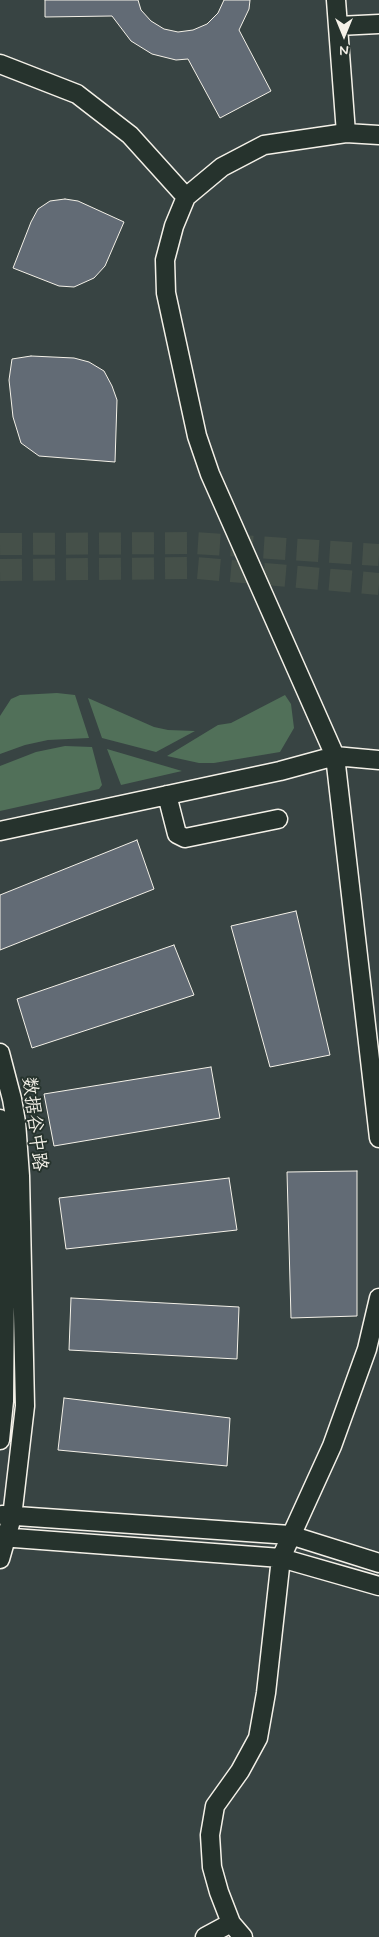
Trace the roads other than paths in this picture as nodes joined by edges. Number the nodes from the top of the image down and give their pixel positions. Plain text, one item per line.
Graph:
1 (336, 0) edge
2 (379, 24) edge
3 (338, 26) junction
4 (0, 64) edge
5 (346, 133) junction
6 (379, 135) edge
7 (186, 197) junction
8 (335, 756) junction
9 (379, 760) edge
10 (168, 795) junction
11 (278, 819) dead end
12 (0, 831) edge
13 (0, 1053) edge
14 (0, 1119) edge
15 (379, 1138) edge
16 (379, 1298) edge
17 (0, 1440) edge
18 (6, 1516) edge
19 (290, 1536) junction
20 (3, 1537) edge
21 (281, 1558) junction
22 (0, 1559) edge
23 (379, 1563) edge
24 (379, 1586) edge
25 (232, 1922) junction
26 (205, 1937) edge
27 (243, 1937) edge

1 - 3 street
2 - 3 street
3 - 5 street
4 - 7 street
5 - 6 street
5 - 7 street
7 - 8 street
8 - 9 street
8 - 10 street
8 - 15 street
10 - 11 street
10 - 12 street
13 - 18 street, 数据谷中路
14 - 17 street, 数据谷中路
16 - 19 street
18 - 19 street
18 - 20 street, 数据谷中路
19 - 21 street
19 - 23 street
20 - 21 street
20 - 22 street, 数据谷中路
21 - 24 street
21 - 25 street
25 - 26 street
25 - 27 street

